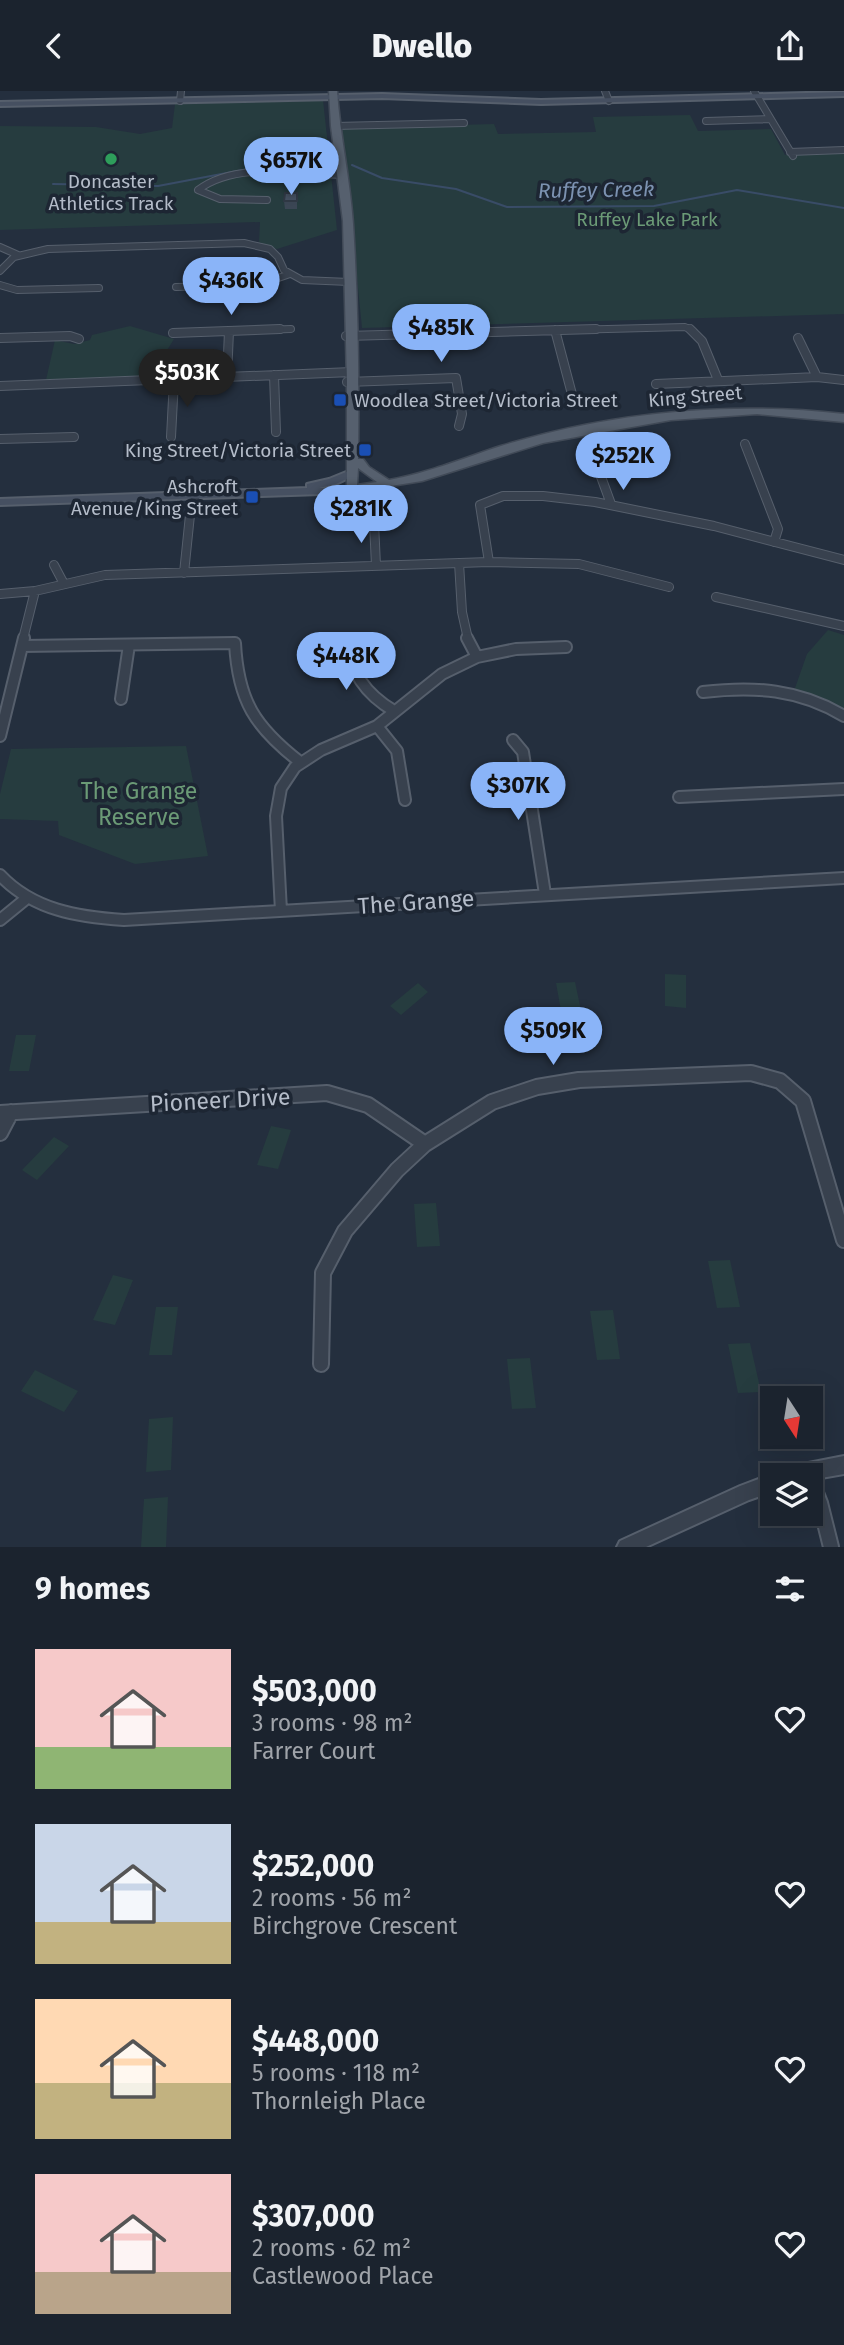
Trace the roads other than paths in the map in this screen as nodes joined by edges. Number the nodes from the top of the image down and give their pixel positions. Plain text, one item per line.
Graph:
1 (181, 91) edge
2 (605, 91) edge
3 (334, 94) edge
4 (756, 94) edge
5 (844, 94) edge
6 (257, 95) edge
7 (685, 95) edge
8 (609, 100) junction
9 (180, 101) junction
10 (1, 102) edge
11 (770, 119) junction
12 (706, 121) dead end
13 (464, 123) dead end
14 (335, 126) junction
15 (844, 150) edge
16 (342, 175) junction
17 (267, 200) dead end
18 (0, 247) edge
19 (18, 255) junction
20 (0, 271) edge
21 (290, 274) junction
22 (349, 282) junction
23 (0, 285) edge
24 (176, 287) dead end
25 (99, 288) dead end
26 (291, 329) dead end
27 (555, 330) junction
28 (229, 331) junction
29 (173, 333) dead end
30 (349, 336) junction
31 (0, 338) edge
32 (798, 338) dead end
33 (79, 339) dead end
34 (274, 375) junction
35 (348, 376) junction
36 (817, 377) junction
37 (227, 378) junction
38 (174, 380) junction
39 (718, 380) junction
40 (844, 380) edge
41 (656, 384) dead end
42 (0, 386) edge
43 (573, 398) dead end
44 (844, 418) edge
45 (459, 426) dead end
46 (276, 432) dead end
47 (74, 437) dead end
48 (171, 437) dead end
49 (0, 439) edge
50 (745, 444) dead end
51 (509, 448) junction
52 (652, 452) dead end
53 (356, 480) junction
54 (383, 480) junction
55 (252, 494) junction
56 (192, 495) junction
57 (0, 502) edge
58 (611, 504) junction
59 (374, 522) dead end
60 (774, 542) junction
61 (844, 560) edge
62 (489, 562) junction
63 (459, 563) junction
64 (54, 565) dead end
65 (376, 566) junction
66 (184, 573) junction
67 (63, 582) junction
68 (669, 587) dead end
69 (35, 591) junction
70 (0, 594) edge
71 (716, 597) dead end
72 (844, 626) edge
73 (345, 639) dead end
74 (130, 645) junction
75 (22, 646) junction
76 (566, 647) dead end
77 (477, 657) junction
78 (703, 692) dead end
79 (121, 699) dead end
80 (394, 711) junction
81 (844, 716) edge
82 (377, 726) junction
83 (0, 736) edge
84 (513, 740) dead end
85 (300, 762) junction
86 (844, 789) edge
87 (679, 797) dead end
88 (405, 800) dead end
89 (0, 875) edge
90 (844, 878) edge
91 (545, 894) junction
92 (27, 898) junction
93 (281, 911) junction
94 (0, 920) edge
95 (6, 1112) edge
96 (0, 1133) edge
97 (425, 1144) junction
98 (844, 1240) edge
99 (321, 1364) dead end
100 (844, 1465) edge
101 (823, 1470) edge
102 (760, 1487) edge
103 (823, 1515) edge
104 (626, 1547) edge
105 (831, 1547) edge

1 - 9 street
2 - 8 street
3 - 6 main road
3 - 8 main road
3 - 14 main road
4 - 5 main road
4 - 7 main road
4 - 11 street
6 - 9 main road
7 - 8 main road
9 - 10 main road
11 - 12 street
11 - 15 street
13 - 14 street
14 - 16 main road
16 - 17 street
16 - 22 main road
18 - 19 street
19 - 20 street
19 - 21 street
21 - 22 street
21 - 24 street
22 - 30 main road
23 - 25 street
26 - 28 street
27 - 30 street
27 - 39 street
27 - 43 street
28 - 29 street
28 - 37 street
30 - 35 main road
31 - 33 street
32 - 36 street
34 - 35 street
34 - 37 street
34 - 46 street
35 - 45 street
35 - 53 main road
36 - 39 street
36 - 40 street
37 - 38 street
38 - 42 street
38 - 48 street
39 - 41 street
44 - 51 main road, King Street
47 - 49 street
50 - 60 street
51 - 53 main road, King Street
51 - 54 main road, King Street
52 - 58 street
53 - 54 main road, King Street
53 - 54 main road
53 - 55 main road, King Street
53 - 55 main road, King Street
55 - 56 main road, King Street
56 - 57 main road, King Street
56 - 66 street
58 - 60 street
58 - 62 street
59 - 65 street
60 - 61 street
62 - 63 street
62 - 68 street
63 - 65 street
63 - 77 street
64 - 67 street
65 - 66 street
66 - 67 street
67 - 69 street
69 - 70 street
69 - 75 street
71 - 72 street
73 - 80 street
74 - 75 street
74 - 79 street
74 - 85 street
75 - 83 street
76 - 77 street
77 - 80 street
78 - 81 street
80 - 82 street
82 - 85 street
82 - 88 street
84 - 91 street
85 - 93 street
86 - 87 street
89 - 92 street, The Grange
90 - 91 street, The Grange
91 - 93 street, The Grange
92 - 93 street, The Grange
92 - 94 street
95 - 96 street
95 - 97 street, Pioneer Drive
97 - 98 street
97 - 99 street
100 - 101 street
102 - 104 street
103 - 105 street

